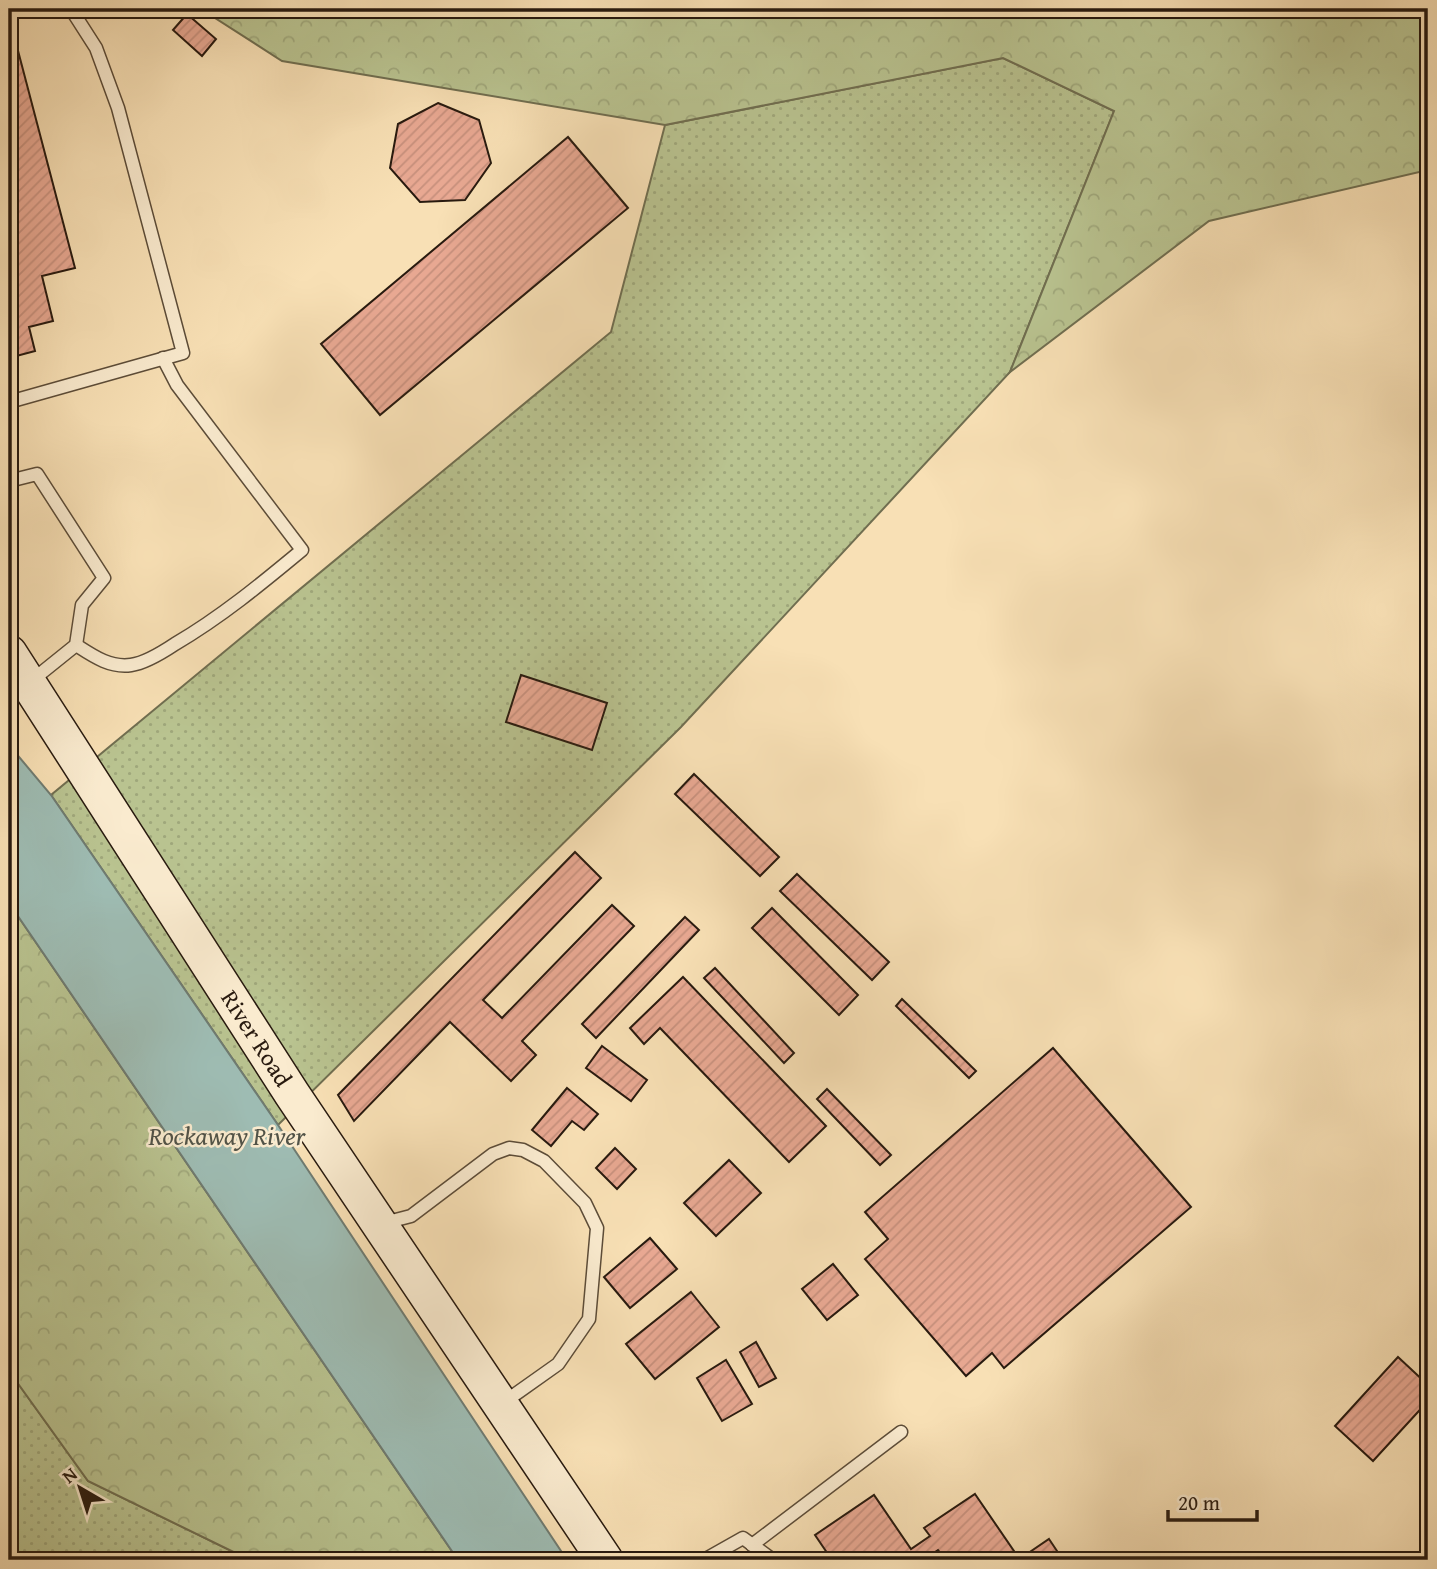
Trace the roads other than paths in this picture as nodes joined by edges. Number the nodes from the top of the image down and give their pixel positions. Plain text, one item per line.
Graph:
1 (71, 9) edge
2 (163, 358) junction
3 (9, 402) edge
4 (9, 481) edge
5 (76, 645) junction
6 (9, 653) edge
7 (29, 683) junction
8 (380, 1224) junction
9 (500, 1404) junction
10 (901, 1432) dead end
11 (752, 1545) junction
12 (605, 1560) edge
13 (704, 1560) edge
14 (773, 1560) edge

1 - 2 lane
2 - 3 lane
2 - 5 lane
4 - 5 lane
5 - 7 lane
6 - 7 street, River Road
7 - 8 street, River Road
8 - 9 street, River Road
8 - 9 lane
9 - 12 street, River Road
10 - 11 lane
11 - 13 lane
11 - 14 lane

